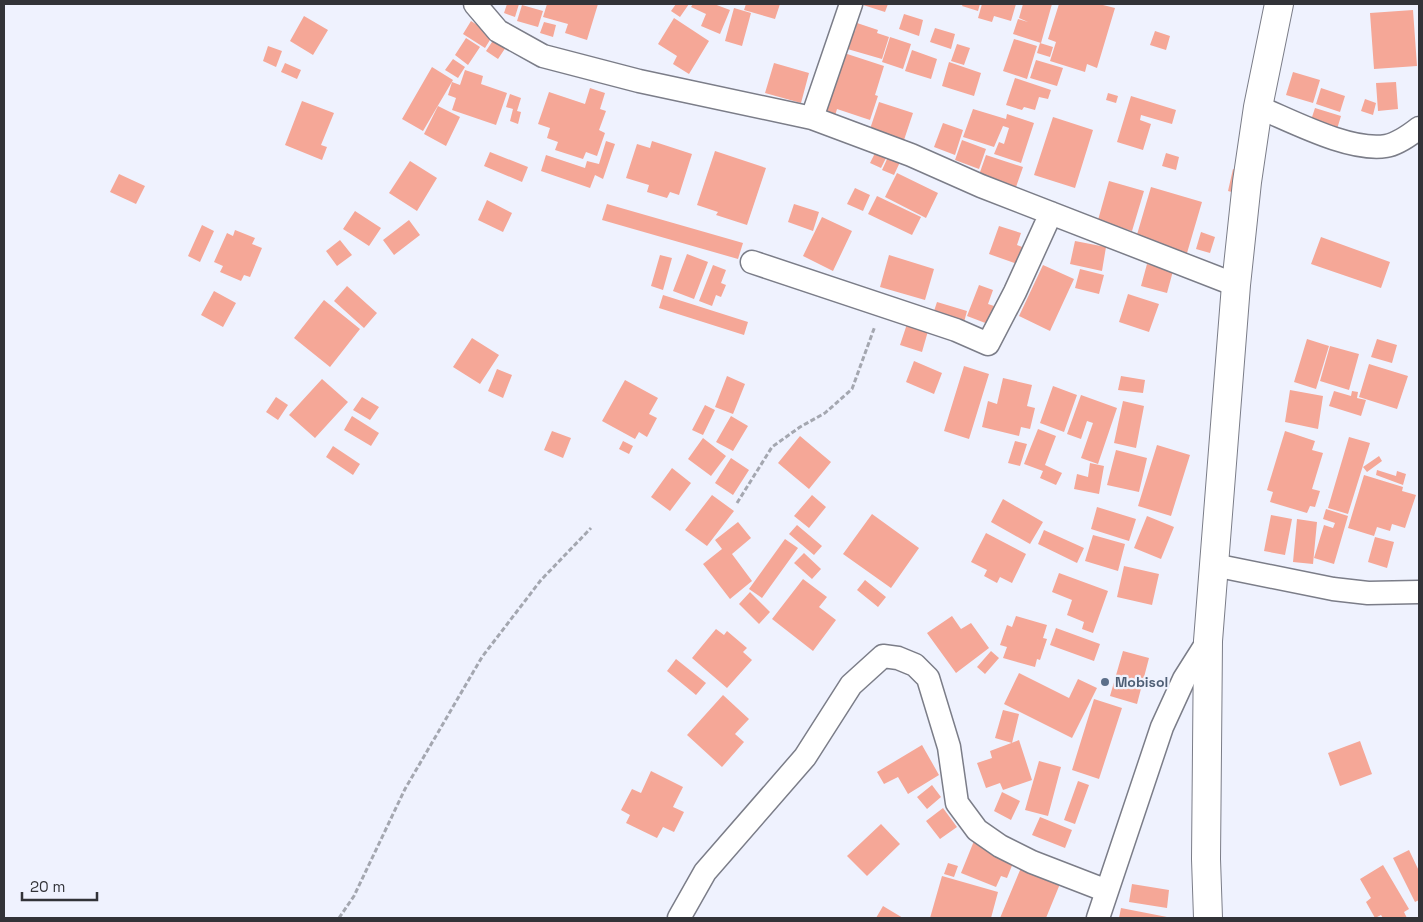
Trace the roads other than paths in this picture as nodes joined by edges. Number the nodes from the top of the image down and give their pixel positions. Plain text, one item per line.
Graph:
1 (475, 4) edge
2 (852, 4) edge
3 (1279, 4) edge
4 (1258, 107) junction
5 (812, 118) junction
6 (1419, 128) edge
7 (1051, 213) junction
8 (752, 262) dead end
9 (1236, 285) junction
10 (1214, 565) junction
11 (1419, 592) edge
12 (1208, 641) junction
13 (1107, 891) junction
14 (679, 918) edge
15 (1098, 918) edge
16 (1208, 918) edge

1 - 5 street
2 - 5 street
3 - 4 highway
4 - 6 street
4 - 9 highway
5 - 7 street
7 - 8 street
7 - 9 street
9 - 10 highway
10 - 11 street
10 - 12 highway
12 - 13 street
12 - 16 highway
13 - 14 street
13 - 15 street

